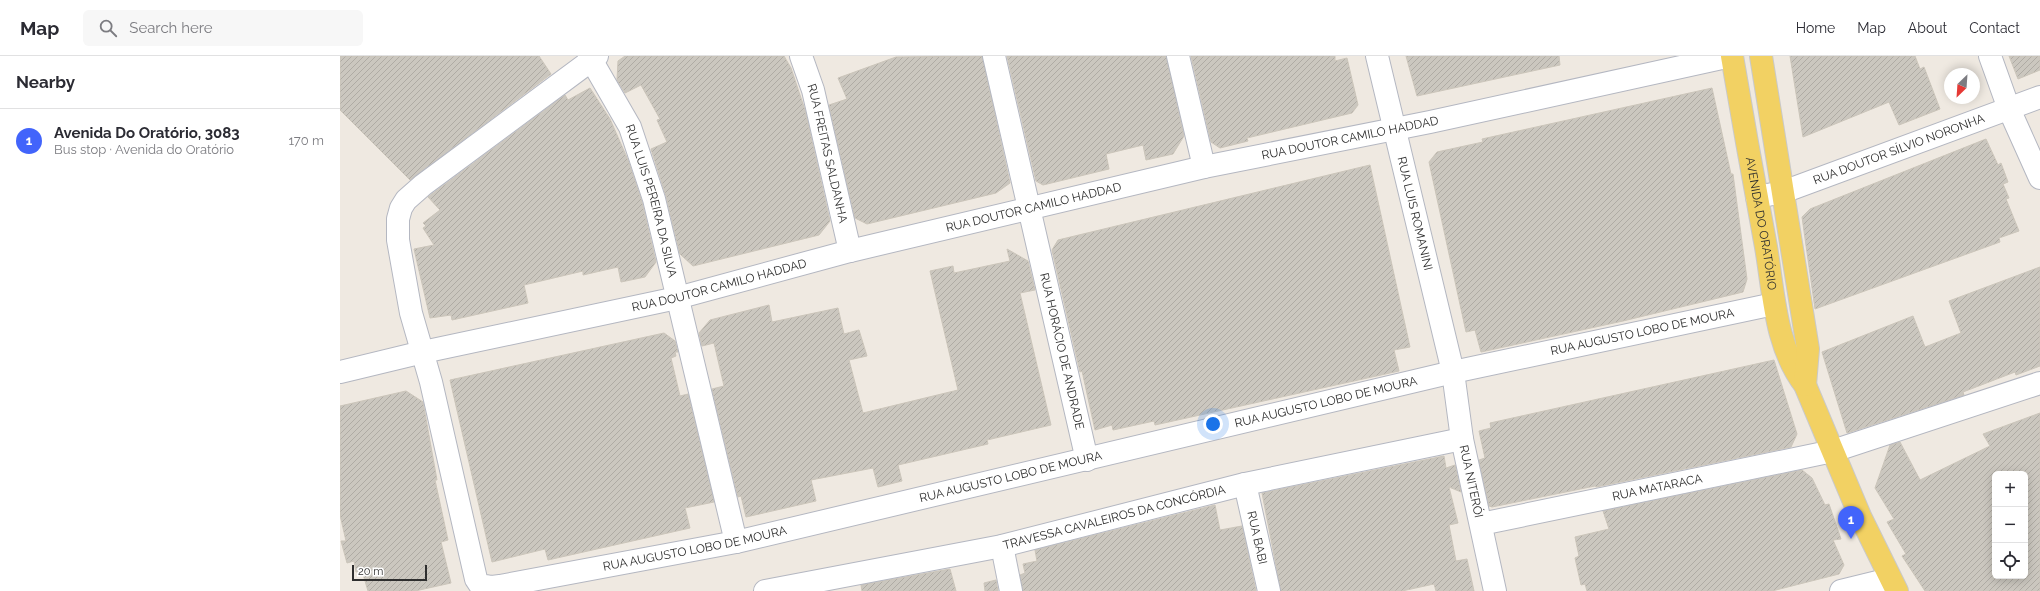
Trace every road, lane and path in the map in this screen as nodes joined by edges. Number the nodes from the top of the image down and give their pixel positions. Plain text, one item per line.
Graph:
1 (801, 56) edge
2 (994, 56) edge
3 (1178, 56) edge
4 (1377, 56) edge
5 (1732, 56) edge
6 (1761, 56) edge
7 (1990, 56) edge
8 (593, 57) edge
9 (2040, 97) edge
10 (2009, 108) junction
11 (1394, 129) junction
12 (1204, 167) junction
13 (2040, 178) edge
14 (1783, 192) junction
15 (1757, 197) junction
16 (1029, 208) junction
17 (850, 251) junction
18 (677, 298) junction
19 (1774, 304) junction
20 (423, 352) junction
21 (340, 372) edge
22 (1452, 372) junction
23 (2040, 383) edge
24 (1805, 385) junction
25 (1462, 439) junction
26 (1833, 451) junction
27 (1087, 460) junction
28 (1245, 484) junction
29 (1481, 524) junction
30 (736, 542) junction
31 (1002, 546) junction
32 (1894, 585) edge
33 (779, 589) edge
34 (1011, 591) edge
35 (1269, 591) edge
36 (1495, 591) edge
37 (1841, 591) edge

1 - 17 street, RUA FREITAS SALDANHA
2 - 16 street, RUA HORÁCIO DE ANDRADE
3 - 12 street
4 - 11 street, RUA LUIS ROMANINI
5 - 11 street, RUA DOUTOR CAMILO HADDAD
5 - 15 main road, AVENIDA DO ORATÓRIO
6 - 14 main road, AVENIDA DO ORATÓRIO
7 - 10 street
8 - 18 street, RUA LUIS PEREIRA DA SILVA
8 - 20 street
9 - 10 street, RUA DOUTOR SÍLVIO NORONHA
10 - 13 street
10 - 14 street, RUA DOUTOR SÍLVIO NORONHA
11 - 12 street, RUA DOUTOR CAMILO HADDAD
11 - 22 street, RUA LUIS ROMANINI
12 - 16 street, RUA DOUTOR CAMILO HADDAD
14 - 15 street, RUA DOUTOR SÍLVIO NORONHA
14 - 24 main road, AVENIDA DO ORATÓRIO
15 - 19 main road, AVENIDA DO ORATÓRIO
16 - 17 street, RUA DOUTOR CAMILO HADDAD
16 - 27 street, RUA HORÁCIO DE ANDRADE
17 - 18 street, RUA DOUTOR CAMILO HADDAD
18 - 20 street, RUA DOUTOR CAMILO HADDAD
18 - 30 street, RUA LUIS PEREIRA DA SILVA
19 - 22 street, RUA AUGUSTO LOBO DE MOURA
19 - 24 main road, AVENIDA DO ORATÓRIO
20 - 21 street, RUA DOUTOR CAMILO HADDAD
20 - 30 street, RUA AUGUSTO LOBO DE MOURA
22 - 25 street, RUA NITERÓI
22 - 27 street, RUA AUGUSTO LOBO DE MOURA
23 - 26 street
24 - 26 main road, AVENIDA DO ORATÓRIO
25 - 28 street, TRAVESSA CAVALEIROS DA CONCÓRDIA
25 - 29 street, RUA NITERÓI
26 - 29 street, RUA MATARACA
26 - 32 main road, AVENIDA DO ORATÓRIO
27 - 30 street, RUA AUGUSTO LOBO DE MOURA
28 - 31 street, TRAVESSA CAVALEIROS DA CONCÓRDIA
28 - 35 street, RUA BABI
29 - 36 street, RUA NITERÓI
31 - 33 street, TRAVESSA CAVALEIROS DA CONCÓRDIA
31 - 34 street
32 - 37 street

